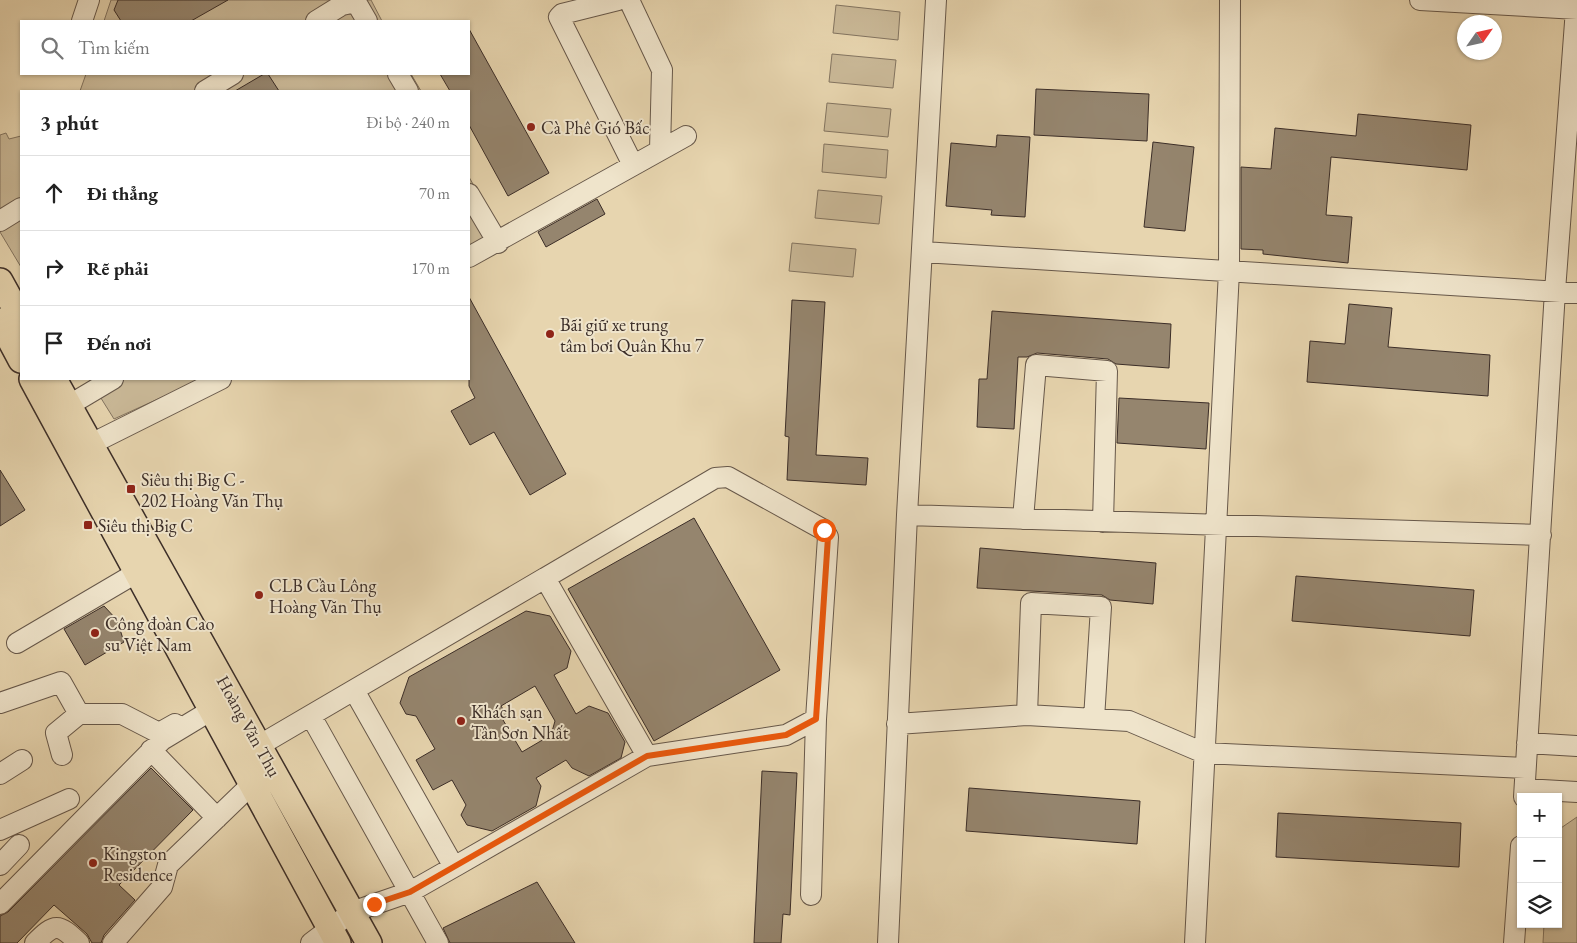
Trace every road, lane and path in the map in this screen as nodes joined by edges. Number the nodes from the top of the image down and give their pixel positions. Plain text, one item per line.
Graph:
1 (89, 0) edge
2 (618, 0) edge
3 (630, 0) edge
4 (936, 0) edge
5 (1230, 0) edge
6 (1420, 0) edge
7 (1576, 9) edge
8 (82, 20) edge
9 (318, 20) edge
10 (366, 20) edge
11 (231, 75) edge
12 (399, 75) edge
13 (207, 90) edge
14 (407, 90) edge
15 (686, 136) dead end
16 (660, 150) junction
17 (633, 165) junction
18 (470, 196) edge
19 (20, 209) edge
20 (0, 221) edge
21 (498, 243) junction
22 (923, 252) junction
23 (470, 257) edge
24 (1229, 271) junction
25 (0, 281) edge
26 (1555, 291) junction
27 (1577, 292) edge
28 (20, 317) edge
29 (0, 321) edge
30 (20, 358) edge
31 (33, 380) edge
32 (54, 380) edge
33 (111, 380) edge
34 (218, 380) edge
35 (60, 410) junction
36 (82, 448) junction
37 (907, 516) junction
38 (1023, 519) junction
39 (1103, 522) junction
40 (1216, 526) junction
41 (1541, 535) junction
42 (147, 566) junction
43 (545, 578) junction
44 (17, 643) dead end
45 (355, 692) junction
46 (0, 703) edge
47 (209, 709) junction
48 (79, 714) junction
49 (1027, 715) junction
50 (311, 716) junction
51 (816, 719) junction
52 (1094, 719) junction
53 (897, 724) junction
54 (1527, 743) junction
55 (260, 745) junction
56 (1577, 746) edge
57 (151, 750) junction
58 (1204, 753) junction
59 (62, 755) dead end
60 (647, 756) junction
61 (22, 760) dead end
62 (1526, 768) junction
63 (0, 774) edge
64 (251, 785) junction
65 (1577, 792) edge
66 (1524, 793) edge
67 (68, 800) dead end
68 (217, 818) junction
69 (0, 830) edge
70 (19, 845) dead end
71 (0, 865) edge
72 (454, 867) junction
73 (1518, 883) edge
74 (410, 892) junction
75 (811, 895) dead end
76 (0, 904) edge
77 (352, 912) junction
78 (326, 938) edge
79 (35, 943) edge
80 (79, 943) edge
81 (113, 943) edge
82 (369, 943) edge
83 (438, 943) edge
84 (888, 943) edge
85 (1195, 943) edge
86 (1514, 943) edge

1 - 8 street
2 - 17 street
3 - 16 street
4 - 22 street
5 - 24 street
6 - 7 street
7 - 26 street
9 - 10 street
11 - 13 street
12 - 14 street
15 - 16 street
16 - 17 street
17 - 21 street
18 - 21 street
19 - 20 street
21 - 23 street
22 - 24 street
22 - 37 street
24 - 26 street
24 - 40 street
25 - 28 main road
26 - 27 street
26 - 41 street
29 - 30 main road
31 - 35 main road, Hoàng Văn Thụ
32 - 35 main road, Hoàng Văn Thụ
33 - 35 street
34 - 36 street
35 - 36 main road, Hoàng Văn Thụ
36 - 42 main road, Hoàng Văn Thụ
37 - 38 street
37 - 53 street
38 - 39 street
38 - 39 street
39 - 40 street
40 - 41 street
40 - 58 street
41 - 54 street
42 - 44 street
42 - 47 main road, Hoàng Văn Thụ
42 - 55 main road, Hoàng Văn Thụ
43 - 45 street
43 - 51 street
43 - 60 street
45 - 50 street
45 - 72 street
46 - 48 street
47 - 48 street
47 - 57 street
47 - 64 main road, Hoàng Văn Thụ
48 - 59 street
49 - 52 street
49 - 52 street
49 - 53 street
50 - 55 street
50 - 74 street
51 - 60 street
51 - 75 street
52 - 58 street
53 - 84 street
54 - 56 street
54 - 62 street
55 - 77 main road, Hoàng Văn Thụ
57 - 68 street
57 - 76 street
58 - 62 street
58 - 85 street
60 - 72 street
61 - 63 street
62 - 66 street
64 - 68 street
64 - 78 main road, Hoàng Văn Thụ
65 - 66 street
67 - 69 street
68 - 81 street
70 - 71 street
72 - 74 street
73 - 86 street
74 - 77 street
74 - 83 street
77 - 78 street
77 - 82 main road, Hoàng Văn Thụ
79 - 80 street

